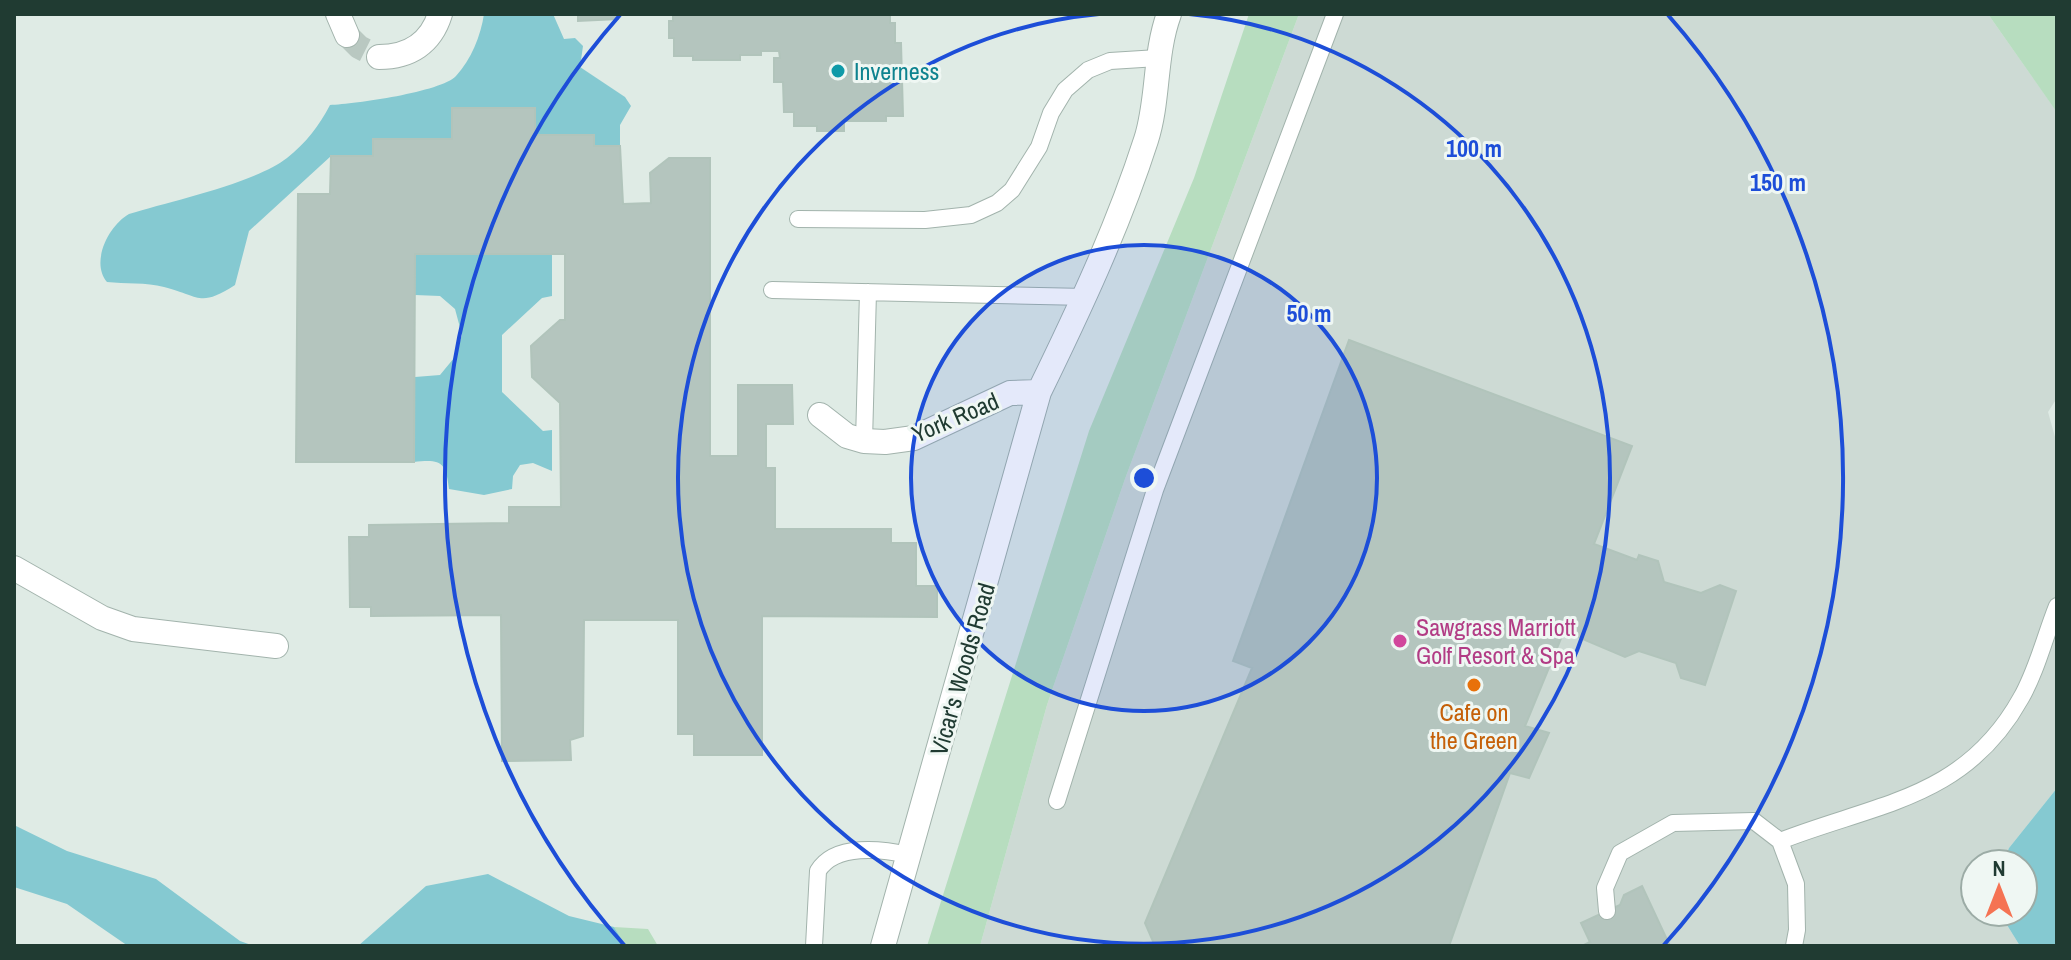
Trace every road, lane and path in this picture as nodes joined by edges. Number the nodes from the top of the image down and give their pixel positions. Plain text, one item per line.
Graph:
1 (440, 14) edge
2 (1169, 14) edge
3 (1335, 14) edge
4 (379, 57) dead end
5 (1158, 58) junction
6 (798, 219) dead end
7 (772, 290) dead end
8 (868, 292) junction
9 (1086, 297) junction
10 (1039, 392) junction
11 (820, 415) dead end
12 (864, 441) junction
13 (14, 568) edge
14 (2057, 606) edge
15 (276, 646) dead end
16 (1057, 801) dead end
17 (1780, 841) junction
18 (909, 855) junction
19 (1607, 911) dead end
20 (814, 946) edge
21 (883, 946) edge
22 (1794, 946) edge

1 - 4 street
2 - 5 street
3 - 16 lane
5 - 6 lane
5 - 9 street
7 - 8 lane
8 - 9 lane
8 - 12 lane
9 - 10 street
10 - 12 street, York Road
10 - 18 street, Vicar's Woods Road
11 - 12 street
13 - 15 street
14 - 17 lane
17 - 19 lane
17 - 22 lane
18 - 20 lane
18 - 21 street, Vicar's Woods Road

